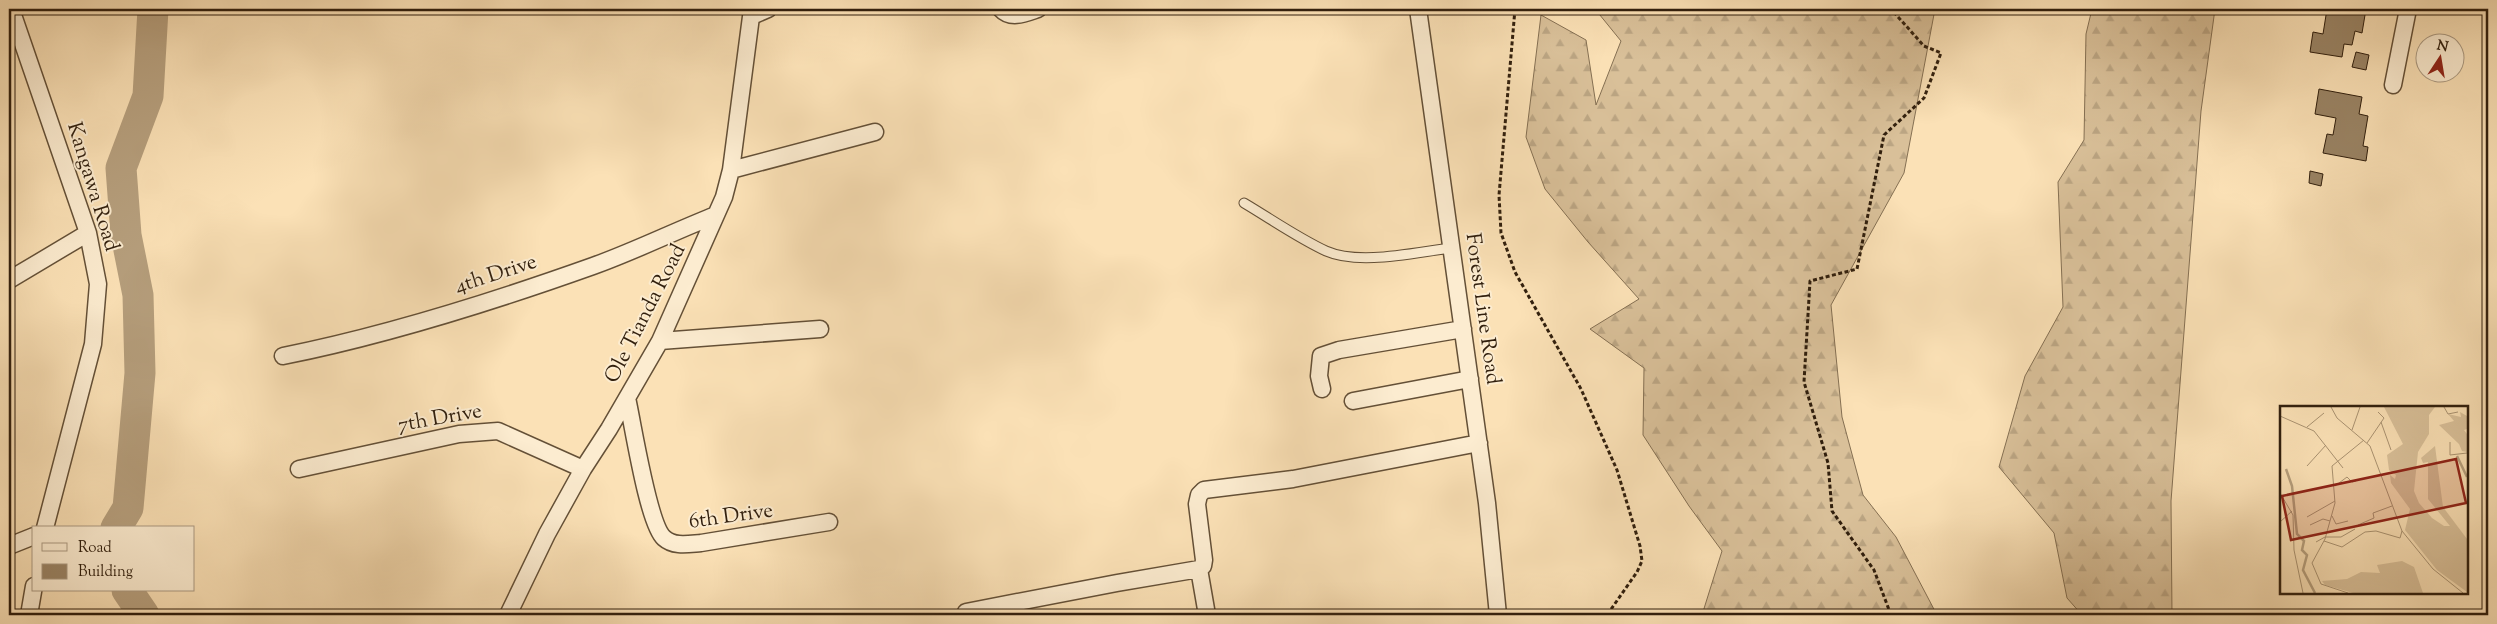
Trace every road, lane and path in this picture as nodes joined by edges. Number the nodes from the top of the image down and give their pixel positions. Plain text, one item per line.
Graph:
1 (11, 9) edge
2 (768, 9) edge
3 (1001, 9) edge
4 (1038, 9) edge
5 (1418, 9) edge
6 (1515, 9) edge
7 (1891, 9) edge
8 (2408, 9) edge
9 (752, 12) edge
10 (2393, 85) dead end
11 (875, 132) dead end
12 (731, 170) junction
13 (1244, 203) dead end
14 (716, 216) junction
15 (88, 233) junction
16 (1452, 248) junction
17 (9, 280) edge
18 (820, 329) dead end
19 (1463, 329) junction
20 (660, 341) junction
21 (283, 356) dead end
22 (1470, 380) junction
23 (1322, 389) dead end
24 (628, 398) junction
25 (1353, 401) dead end
26 (1479, 444) junction
27 (299, 469) dead end
28 (583, 469) junction
29 (829, 522) dead end
30 (46, 526) edge
31 (32, 537) edge
32 (9, 546) edge
33 (1199, 570) junction
34 (33, 592) edge
35 (966, 612) dead end
36 (29, 615) edge
37 (508, 615) edge
38 (1207, 615) edge
39 (1498, 615) edge
40 (1607, 615) edge
41 (1891, 615) edge

1 - 15 street, Kangawa Road
2 - 9 street
3 - 4 street
5 - 16 street, Forest Line Road
6 - 40 path
7 - 41 path
8 - 10 street
9 - 12 street, Ole Tianda Road
11 - 12 street
12 - 14 street, Ole Tianda Road
13 - 16 lane
14 - 20 street, Ole Tianda Road
14 - 21 street, 4th Drive
15 - 17 street
15 - 30 street, Kangawa Road
16 - 19 street, Forest Line Road
18 - 20 street
19 - 22 street, Forest Line Road
19 - 23 street
20 - 24 street, Ole Tianda Road
22 - 25 street
22 - 26 street, Forest Line Road
24 - 28 street, Ole Tianda Road
24 - 29 street, 6th Drive
26 - 33 street
26 - 39 street, Forest Line Road
27 - 28 street, 7th Drive
28 - 37 street, Ole Tianda Road
31 - 32 street
33 - 35 street
33 - 38 street
34 - 36 street

